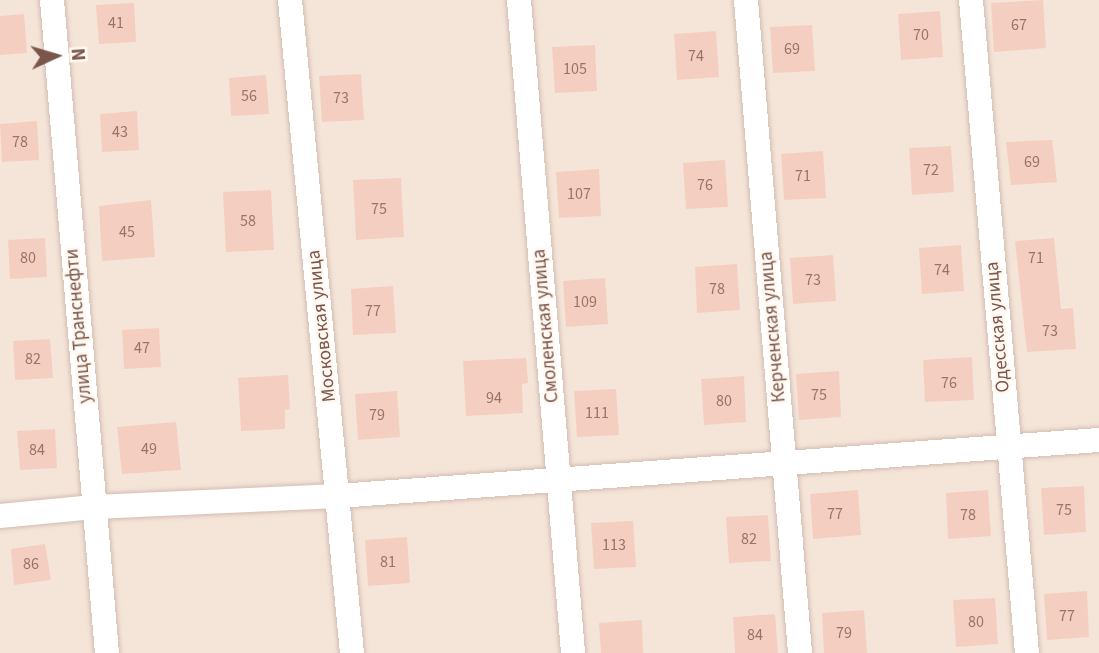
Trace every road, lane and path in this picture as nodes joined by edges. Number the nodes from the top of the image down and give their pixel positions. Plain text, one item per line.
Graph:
1 (52, 0) edge
2 (290, 0) edge
3 (519, 0) edge
4 (746, 0) edge
5 (971, 0) edge
6 (1099, 440) edge
7 (1007, 447) junction
8 (784, 463) junction
9 (559, 480) junction
10 (338, 496) junction
11 (94, 506) junction
12 (0, 516) edge
13 (107, 653) edge
14 (352, 653) edge
15 (573, 653) edge
16 (800, 653) edge
17 (1027, 653) edge

1 - 11 street, улица Транснефти
2 - 10 street, Московская улица
3 - 9 street, Смоленская улица
4 - 8 street, Керченская улица
5 - 7 street, Одесская улица
6 - 7 street
7 - 8 street
7 - 17 street, Одесская улица
8 - 9 street
8 - 16 street, Керченская улица
9 - 10 street
9 - 15 street, Смоленская улица
10 - 11 street
10 - 14 street, Московская улица
11 - 12 street
11 - 13 street, улица Транснефти

